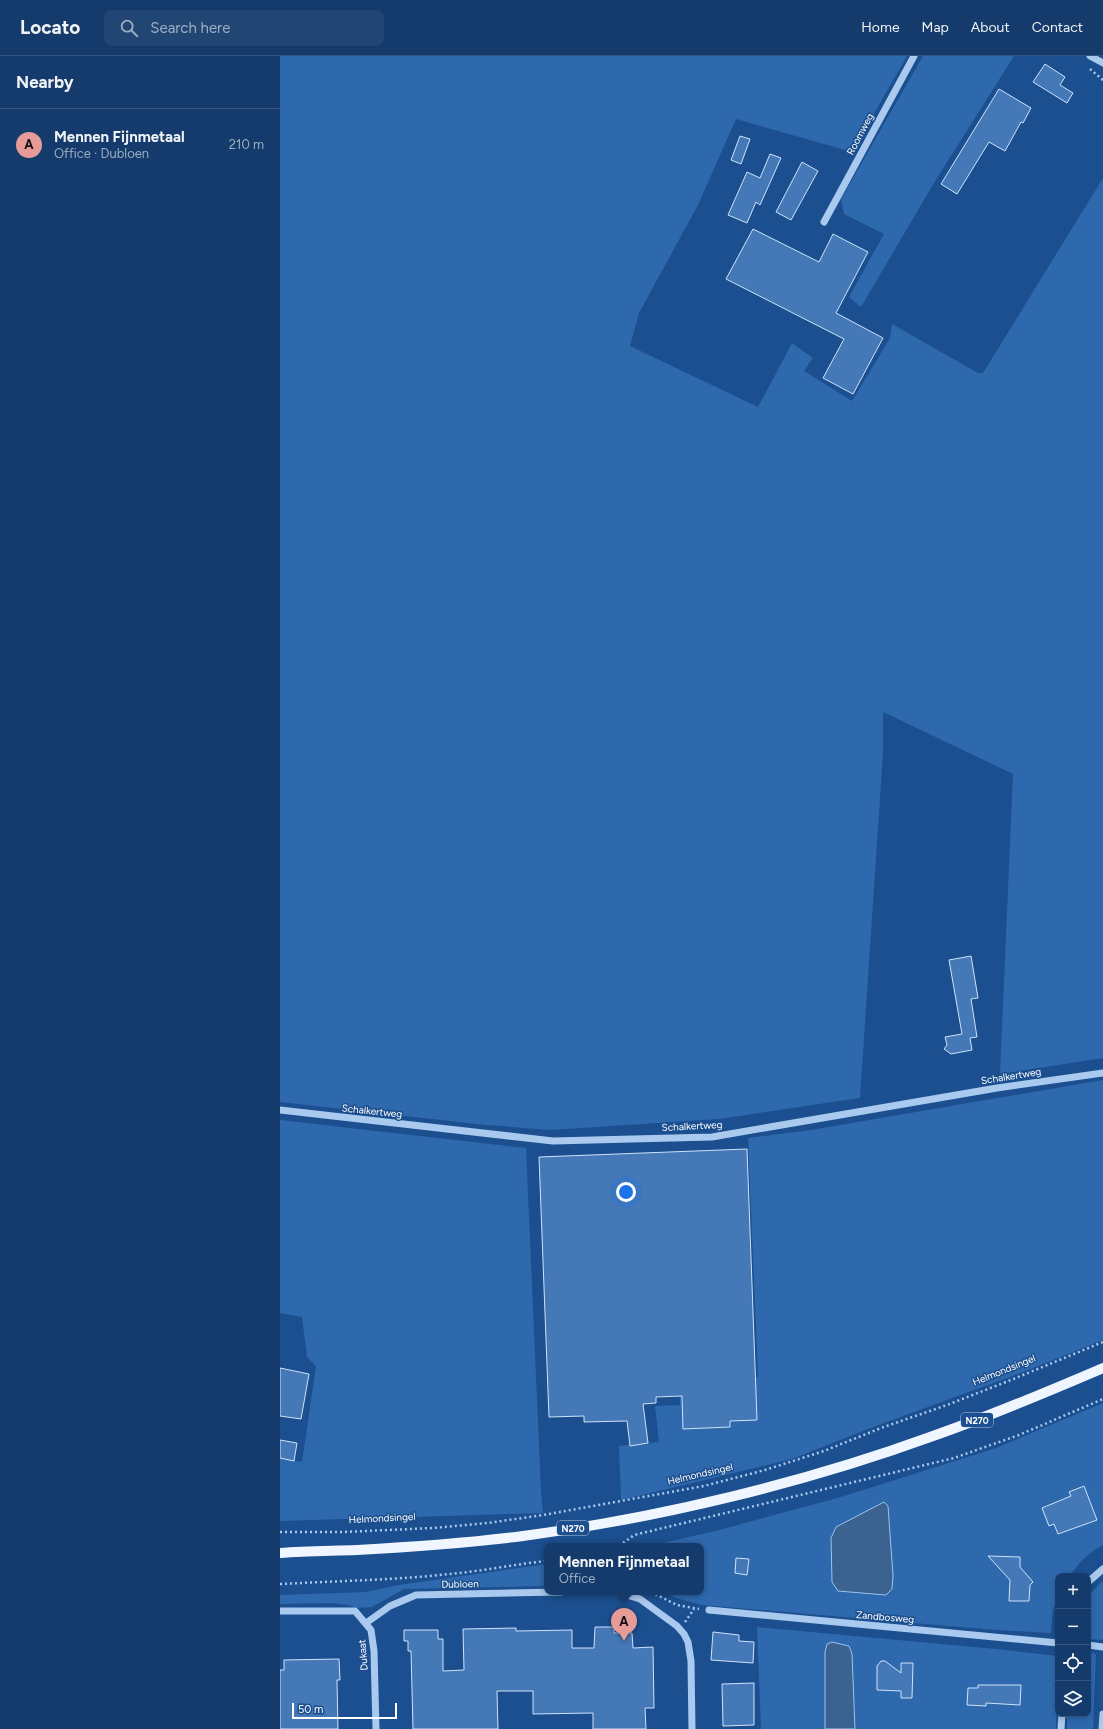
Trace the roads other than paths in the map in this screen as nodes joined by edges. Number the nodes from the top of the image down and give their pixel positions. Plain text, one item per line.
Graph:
1 (914, 56) edge
2 (1090, 56) edge
3 (1103, 63) edge
4 (824, 222) dead end
5 (1103, 1073) edge
6 (280, 1110) edge
7 (1103, 1368) edge
8 (283, 1552) edge
9 (1103, 1569) edge
10 (1091, 1579) edge
11 (544, 1592) edge
12 (627, 1595) edge
13 (709, 1610) road end
14 (280, 1611) edge
15 (366, 1623) junction
16 (1055, 1643) edge
17 (1091, 1645) edge
18 (1103, 1647) edge
19 (1103, 1714) edge
20 (1062, 1717) edge
21 (376, 1729) edge
22 (692, 1729) edge
23 (1061, 1729) edge
24 (1102, 1729) edge

1 - 4 street, Roomweg
2 - 3 street
5 - 6 street, Schalkertweg
7 - 8 main road, N270
9 - 10 street
11 - 15 street, Dubloen
12 - 22 street
13 - 16 street, Zandbosweg
14 - 15 street
15 - 21 street, Dukaat
17 - 18 street
19 - 24 street
20 - 23 street

